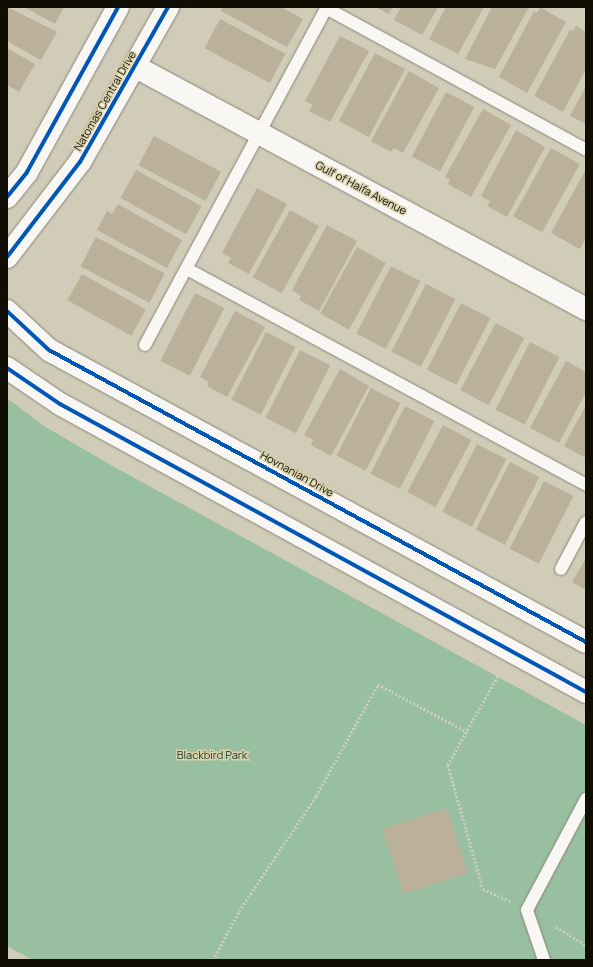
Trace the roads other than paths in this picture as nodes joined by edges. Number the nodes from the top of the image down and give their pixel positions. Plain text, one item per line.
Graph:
1 (118, 7) edge
2 (168, 7) edge
3 (326, 8) edge
4 (136, 67) junction
5 (257, 133) junction
6 (586, 150) edge
7 (7, 197) edge
8 (7, 257) edge
9 (187, 269) junction
10 (586, 309) edge
11 (7, 311) edge
12 (145, 345) dead end
13 (7, 368) edge
14 (586, 485) edge
15 (586, 522) edge
16 (561, 569) dead end
17 (586, 642) edge
18 (586, 692) edge
19 (586, 799) edge
20 (544, 960) edge

1 - 7 street
2 - 4 street, Natomas Central Drive
3 - 5 lane
3 - 6 lane
4 - 5 street, Gulf of Haifa Avenue
4 - 8 street, Natomas Central Drive
5 - 9 lane
5 - 10 street, Gulf of Haifa Avenue
9 - 12 lane
9 - 14 lane
11 - 17 street, Hovnanian Drive
13 - 18 street
15 - 16 lane
19 - 20 lane

